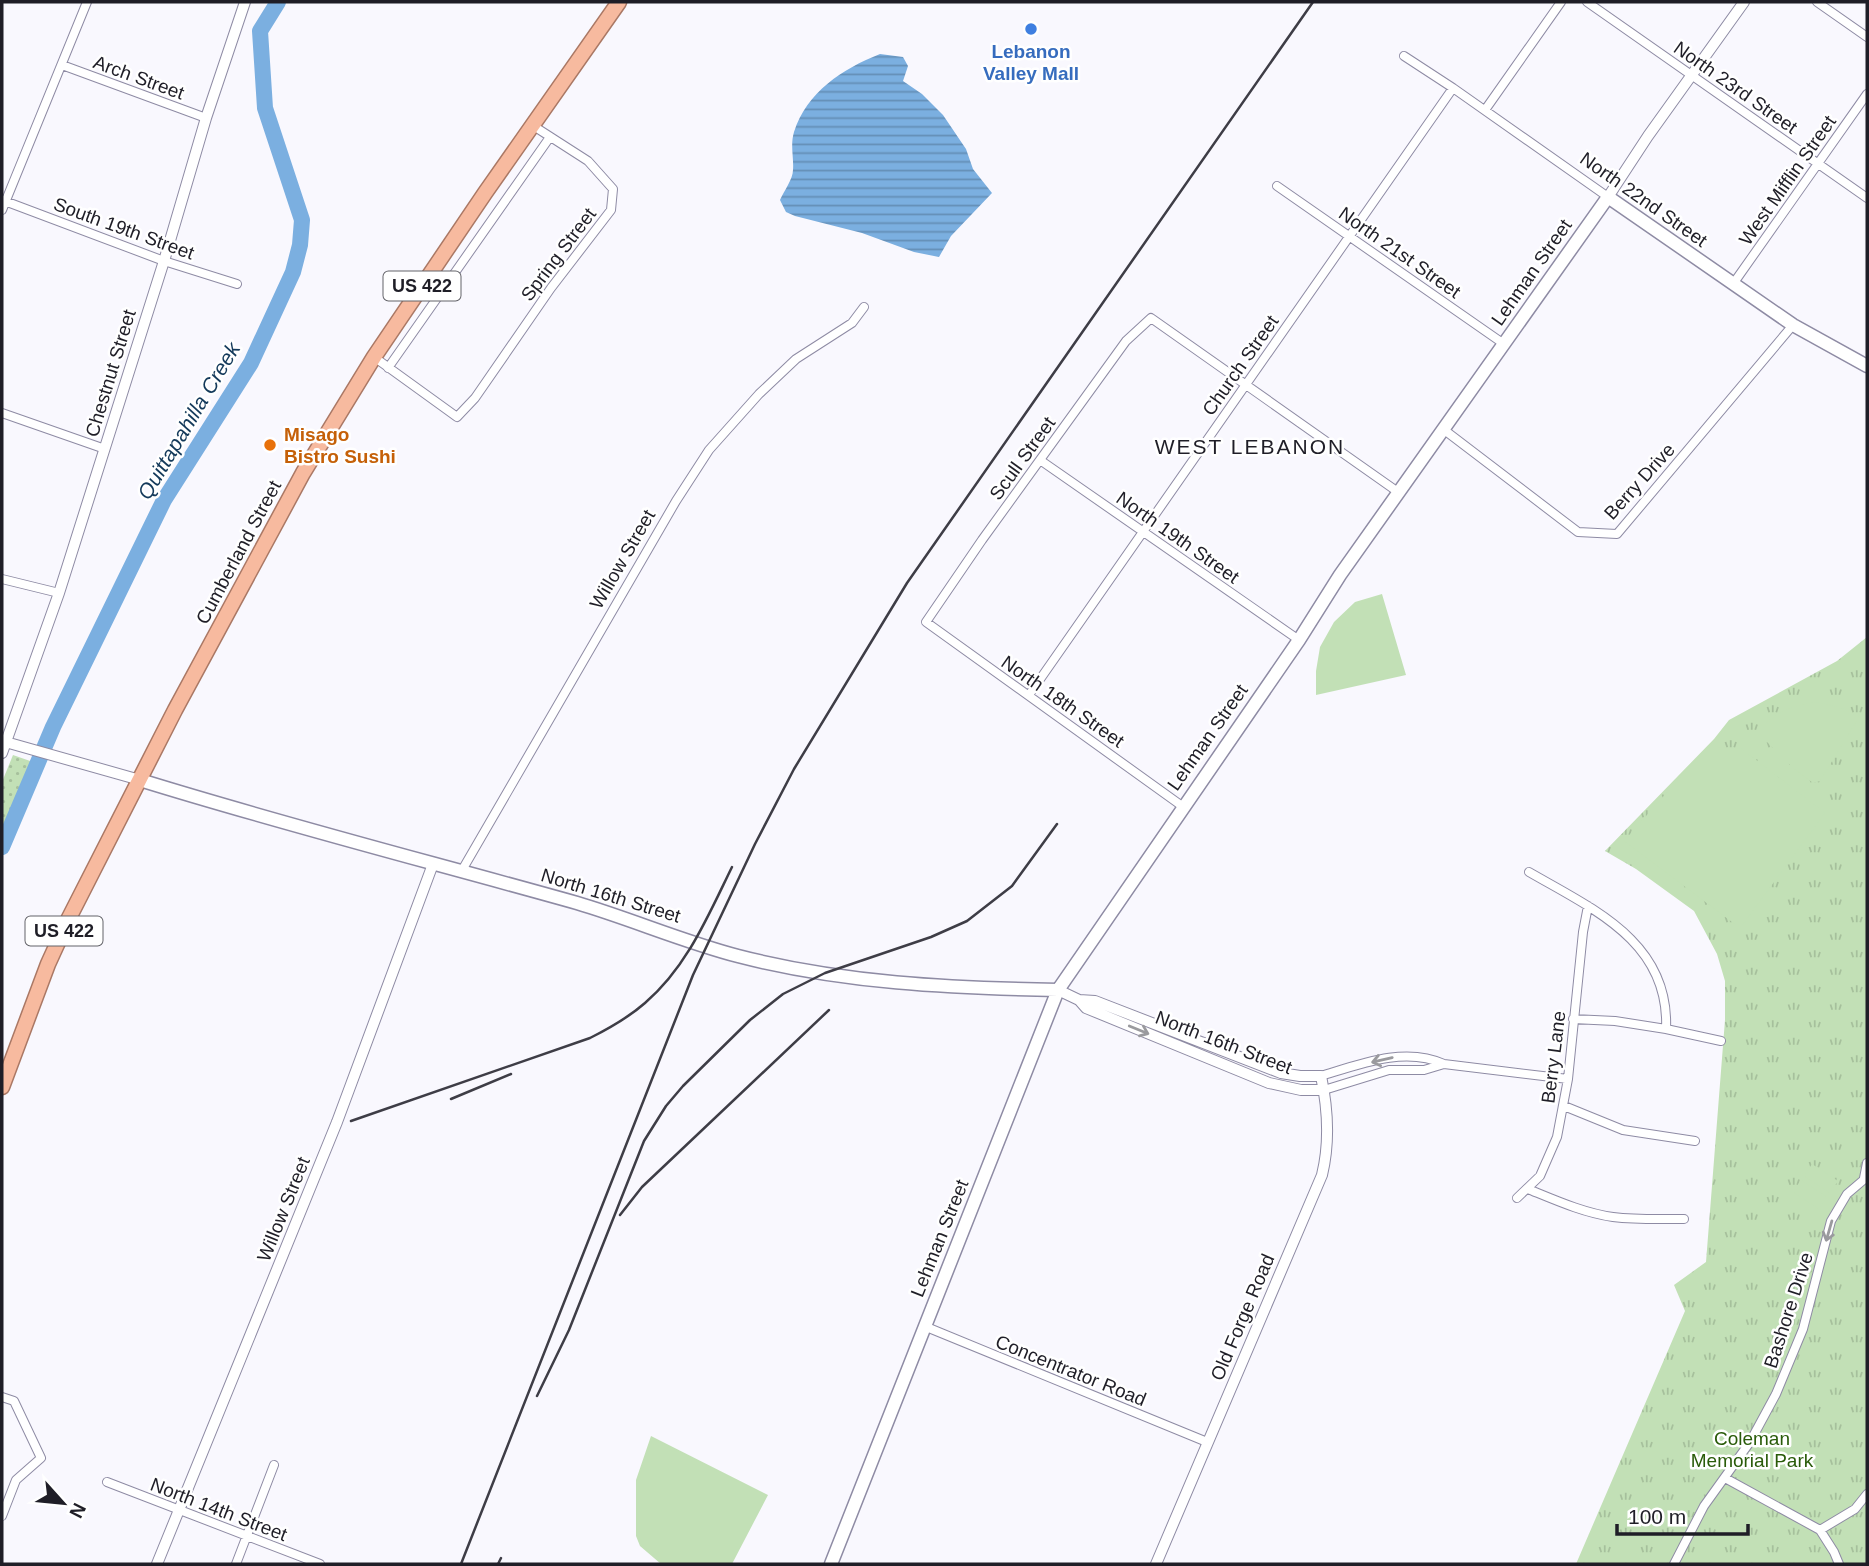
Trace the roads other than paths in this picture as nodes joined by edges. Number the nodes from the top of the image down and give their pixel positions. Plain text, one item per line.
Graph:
1 (87, 2) edge
2 (245, 2) edge
3 (619, 2) edge
4 (1561, 2) edge
5 (1587, 2) edge
6 (1744, 2) edge
7 (1817, 2) edge
8 (1867, 37) edge
9 (1404, 56) dead end
10 (62, 65) junction
11 (1692, 75) junction
12 (1453, 88) junction
13 (1867, 94) edge
14 (1485, 110) junction
15 (206, 118) junction
16 (532, 125) junction
17 (550, 137) junction
18 (1818, 163) junction
19 (1277, 186) dead end
20 (1608, 197) junction
21 (1867, 198) edge
22 (3, 200) edge
23 (2, 211) edge
24 (1350, 235) junction
25 (164, 261) junction
26 (237, 284) dead end
27 (1733, 284) junction
28 (864, 307) dead end
29 (1793, 325) junction
30 (1504, 344) junction
31 (374, 357) junction
32 (1867, 366) edge
33 (388, 368) junction
34 (1247, 384) junction
35 (2, 413) edge
36 (1443, 429) junction
37 (104, 449) junction
38 (1040, 460) junction
39 (1398, 492) junction
40 (1142, 532) junction
41 (2, 579) edge
42 (59, 593) junction
43 (926, 622) joint
44 (1299, 640) junction
45 (1028, 695) junction
46 (4, 741) edge
47 (2, 754) edge
48 (140, 780) junction
49 (1182, 806) junction
50 (433, 864) junction
51 (461, 872) junction
52 (1529, 872) dead end
53 (1588, 906) junction
54 (1058, 990) junction
55 (1079, 1000) junction
56 (1573, 1018) junction
57 (1666, 1029) junction
58 (1721, 1041) dead end
59 (1444, 1064) junction
60 (1321, 1076) junction
61 (1567, 1079) junction
62 (2, 1087) edge
63 (1324, 1090) junction
64 (1564, 1107) junction
65 (1695, 1141) dead end
66 (1867, 1163) edge
67 (1866, 1177) edge
68 (1528, 1189) junction
69 (1517, 1198) dead end
70 (1685, 1219) dead end
71 (924, 1326) junction
72 (2, 1397) edge
73 (1207, 1442) junction
74 (274, 1465) dead end
75 (1725, 1478) junction
76 (107, 1482) dead end
77 (1867, 1494) edge
78 (180, 1510) junction
79 (2, 1516) edge
80 (1820, 1531) junction
81 (246, 1537) junction
82 (157, 1564) edge
83 (236, 1564) edge
84 (320, 1564) edge
85 (831, 1564) edge
86 (1156, 1564) edge
87 (1674, 1564) edge
88 (1839, 1564) edge

1 - 10 street
2 - 15 street, Chestnut Street
3 - 16 highway, Cumberland Street / US 422
4 - 14 street
5 - 11 street, North 23rd Street
6 - 11 street, Lehman Street
7 - 8 street
9 - 12 street, North 22nd Street
10 - 15 street, Arch Street
10 - 22 street
11 - 18 street, North 23rd Street
11 - 20 street, Lehman Street
12 - 14 street, North 22nd Street
12 - 24 street, Church Street
13 - 18 street, West Mifflin Street
14 - 20 street, North 22nd Street
15 - 25 street, Chestnut Street
16 - 17 street, Spring Street
16 - 31 highway, Cumberland Street / US 422
17 - 33 street
17 - 33 street, Spring Street
18 - 21 street, North 23rd Street
18 - 27 street, West Mifflin Street
19 - 24 street, North 21st Street
20 - 27 main road, North 22nd Street
20 - 30 main road, Lehman Street
22 - 23 street
22 - 25 street, South 19th Street
24 - 30 street, North 21st Street
24 - 34 street, Church Street
25 - 26 street, South 19th Street
25 - 37 street, Chestnut Street
27 - 29 main road, North 22nd Street
28 - 51 street, Willow Street
29 - 32 main road, North 22nd Street
29 - 36 street, Berry Drive
30 - 36 main road, Lehman Street
31 - 33 street
31 - 48 highway, Cumberland Street / US 422
34 - 38 street, Scull Street
34 - 39 street
34 - 40 street, Church Street
35 - 37 street
36 - 39 main road, Lehman Street
37 - 42 street, Chestnut Street
38 - 40 street, North 19th Street
38 - 43 street, Scull Street
39 - 44 main road, Lehman Street
40 - 44 street, North 19th Street
40 - 45 street, Church Street
41 - 42 street
42 - 46 street, Chestnut Street
43 - 45 street, North 18th Street
44 - 49 main road, Lehman Street
45 - 49 street, North 18th Street
46 - 47 street, Chestnut Street
46 - 48 street
48 - 50 main road, North 16th Street
48 - 62 highway, Cumberland Street / US 422
49 - 54 main road, Lehman Street
50 - 51 main road, North 16th Street
50 - 78 street, Willow Street
51 - 54 main road, North 16th Street
52 - 53 street
53 - 56 street, Berry Lane
53 - 57 street
54 - 55 street, North 16th Street
54 - 71 main road, Lehman Street
55 - 60 street, North 16th Street
55 -> 63 street, North 16th Street
56 - 57 street
56 - 61 street, Berry Lane
57 - 58 street
59 -> 60 street, North 16th Street
59 - 61 street, North 16th Street
59 - 63 street, North 16th Street
60 - 63 street, Old Forge Road
61 - 64 street, Berry Lane
63 - 73 street, Old Forge Road
64 - 65 street
64 - 68 street, Berry Lane
66 - 67 street
67 -> 75 street, Bashore Drive
68 - 69 street, Berry Lane
68 - 70 street
71 - 73 street, Concentrator Road
71 - 85 main road, Lehman Street
72 - 79 street
73 - 86 street, Old Forge Road
74 - 81 street
75 - 80 street
75 - 87 street, Bashore Drive
76 - 78 street, North 14th Street
77 - 80 street
78 - 81 street, North 14th Street
78 - 82 street, Willow Street
80 - 88 street
81 - 83 street
81 - 84 street, North 14th Street

